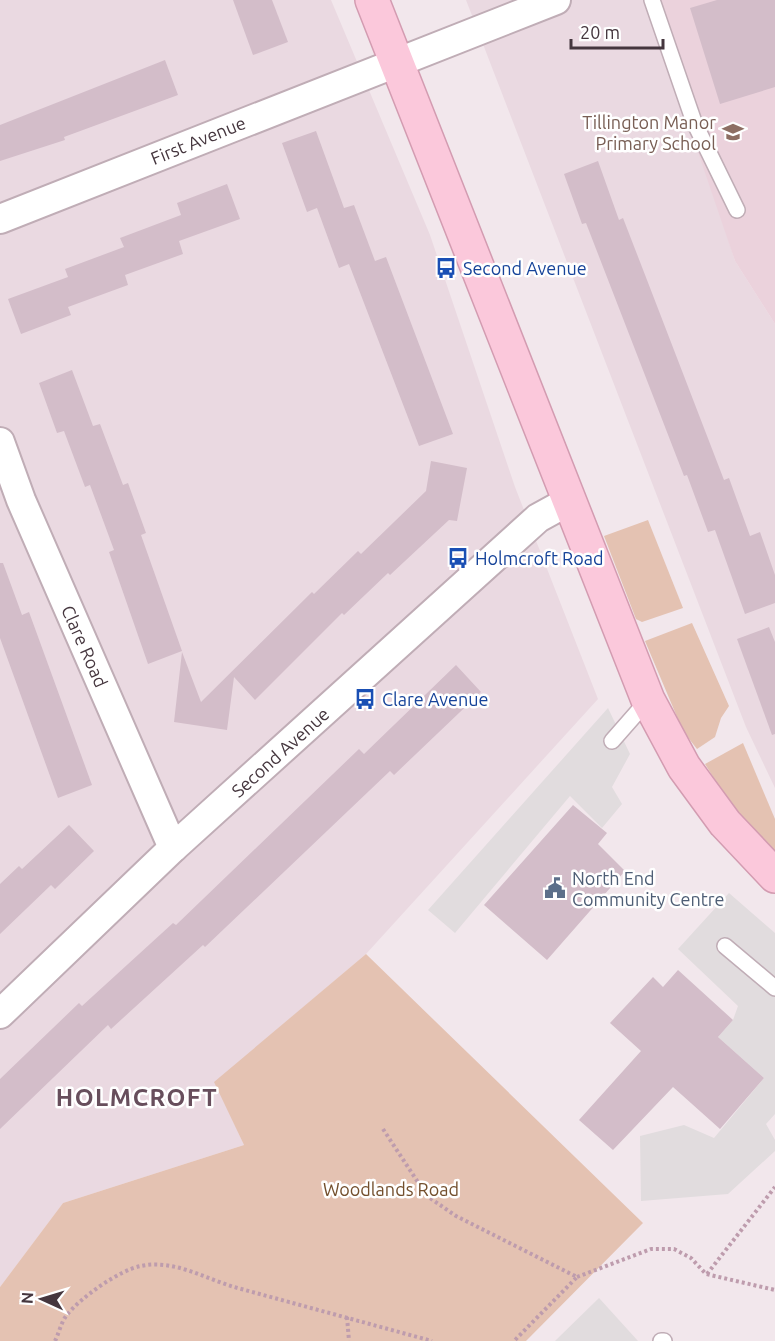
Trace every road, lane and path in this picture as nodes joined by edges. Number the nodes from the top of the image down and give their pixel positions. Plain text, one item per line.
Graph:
1 (372, 0) edge
2 (556, 0) edge
3 (652, 0) edge
4 (397, 62) junction
5 (737, 210) dead end
6 (0, 219) edge
7 (0, 442) edge
8 (569, 501) junction
9 (648, 700) junction
10 (612, 741) dead end
11 (173, 848) junction
12 (775, 876) edge
13 (725, 946) dead end
14 (775, 988) edge
15 (0, 1014) edge
16 (383, 1129) dead end
17 (775, 1187) edge
18 (706, 1274) junction
19 (577, 1277) junction
20 (775, 1290) edge
21 (347, 1317) junction
22 (55, 1341) edge
23 (350, 1341) edge
24 (432, 1341) edge
25 (514, 1341) edge

1 - 4 street
2 - 4 street, First Avenue
3 - 5 lane
4 - 6 street, First Avenue
4 - 8 street
7 - 11 street, Clare Road
8 - 9 street
8 - 11 street, Second Avenue
9 - 10 lane
9 - 12 street
11 - 15 street, Second Avenue
13 - 14 lane
16 - 19 path
17 - 18 path
18 - 19 path
18 - 20 path
19 - 25 path
21 - 22 path
21 - 23 path
21 - 24 path

